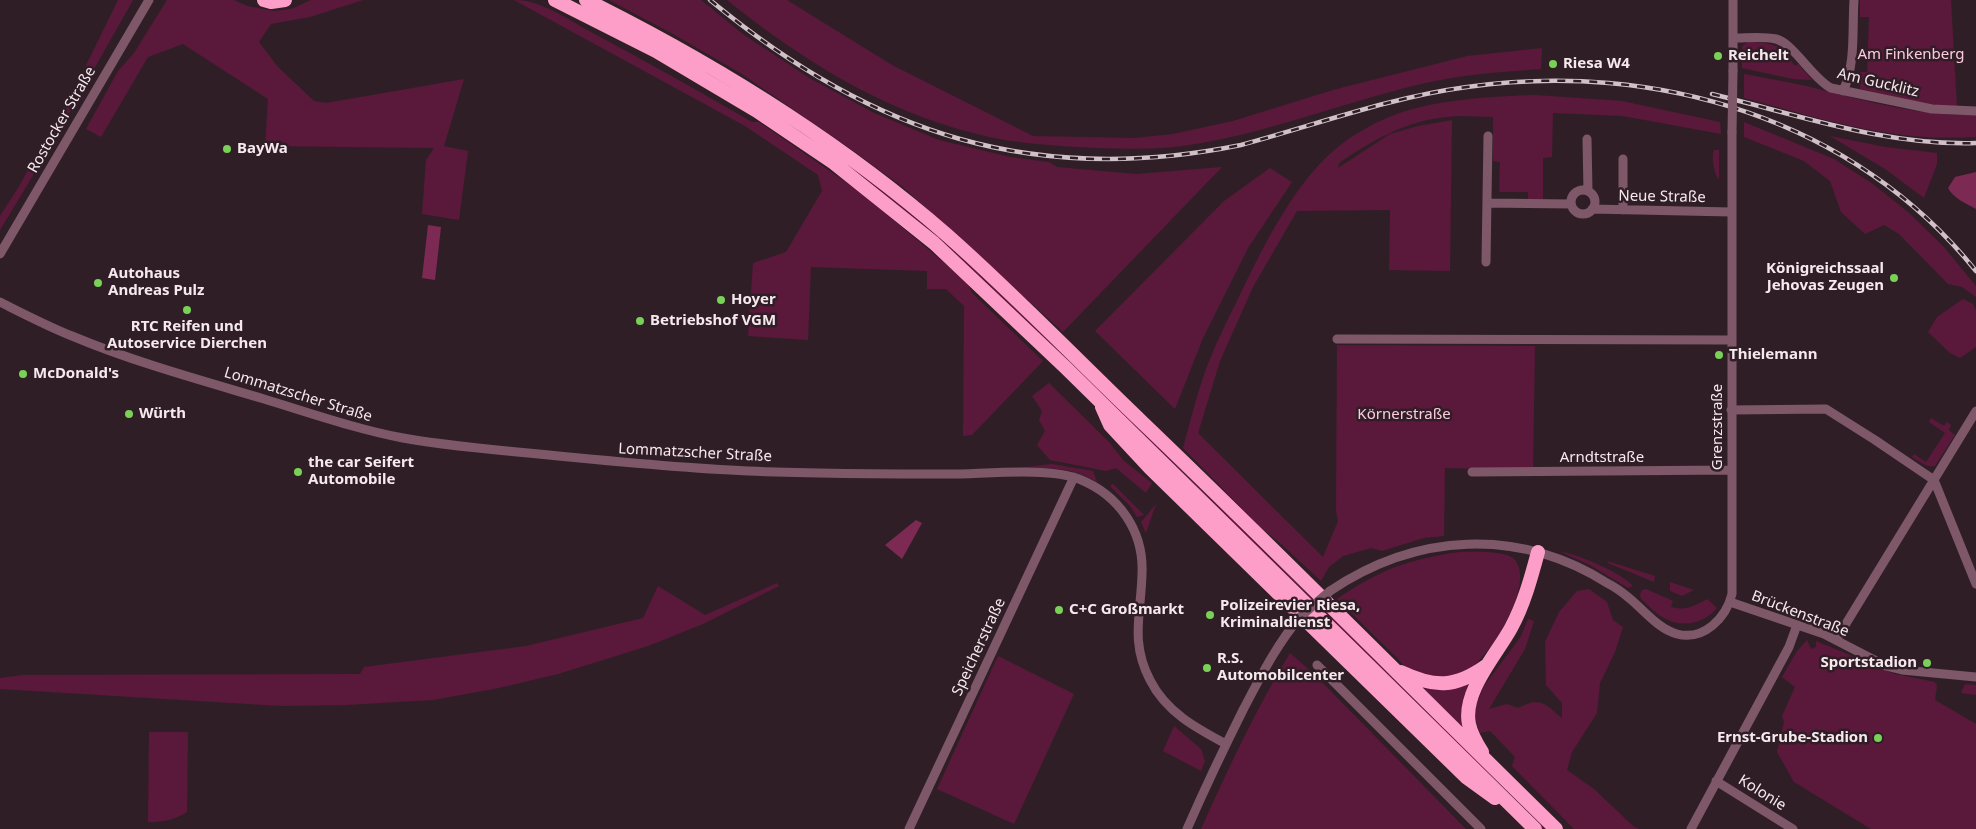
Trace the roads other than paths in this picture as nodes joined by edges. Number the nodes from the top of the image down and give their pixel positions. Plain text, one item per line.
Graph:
1 (148, 0) edge
2 (264, 0) edge
3 (285, 0) edge
4 (555, 0) edge
5 (586, 0) edge
6 (1733, 0) edge
7 (1854, 0) edge
8 (1733, 38) junction
9 (1843, 91) junction
10 (1976, 111) edge
11 (1488, 136) dead end
12 (1588, 138) dead end
13 (1623, 159) dead end
14 (1588, 191) junction
15 (1488, 203) junction
16 (1570, 204) junction
17 (1592, 210) junction
18 (1623, 210) junction
19 (1731, 212) junction
20 (0, 254) edge
21 (1486, 262) dead end
22 (0, 302) edge
23 (1337, 339) dead end
24 (1732, 340) junction
25 (1099, 400) junction
26 (1731, 410) junction
27 (1976, 411) edge
28 (1731, 470) junction
29 (1472, 472) dead end
30 (1074, 476) junction
31 (1934, 480) junction
32 (1538, 552) junction
33 (1976, 584) edge
34 (1730, 602) junction
35 (1300, 617) junction
36 (1797, 625) junction
37 (1836, 640) junction
38 (1317, 664) dead end
39 (1486, 666) junction
40 (1394, 670) junction
41 (1976, 677) edge
42 (1226, 744) junction
43 (1487, 762) junction
44 (1716, 781) junction
45 (1505, 799) junction
46 (909, 829) edge
47 (1187, 829) edge
48 (1481, 829) edge
49 (1535, 829) edge
50 (1556, 829) edge
51 (1690, 829) edge
52 (1793, 829) edge

1 - 20 street, Rostocker Straße
2 - 3 highway
4 - 25 highway
5 - 40 highway
6 - 8 street, Grenzstraße
7 - 9 street
8 - 9 street, Am Gucklitz
8 - 19 street, Grenzstraße, bridge
9 - 10 street, Am Gucklitz
11 - 15 street
12 - 14 street
13 - 18 street
14 - 16 street
14 - 17 street
15 - 16 street
15 - 21 street
16 - 17 street
17 - 18 street, Neue Straße
18 - 19 street, Neue Straße
19 - 24 street, Grenzstraße
22 - 30 street, Lommatzscher Straße
23 - 24 street
24 - 26 street, Grenzstraße
25 - 35 highway
25 - 45 highway
26 - 28 street, Grenzstraße
26 - 31 street
27 - 31 street
28 - 29 street, Arndtstraße
28 - 34 street, Grenzstraße
30 - 42 street, Lommatzscher Straße
30 - 46 street, Speicherstraße
31 - 33 street
31 - 37 street
32 - 34 street
32 - 35 street, bridge
32 - 39 highway
34 - 36 street, Brückenstraße
35 - 42 street
35 - 45 highway
36 - 37 street, Brückenstraße
36 - 44 street
37 - 41 street, Brückenstraße
38 - 48 street
39 - 40 highway
39 - 43 highway
40 - 43 highway
42 - 47 street
43 - 50 highway
44 - 51 street
44 - 52 street, Kolonie
45 - 49 highway

